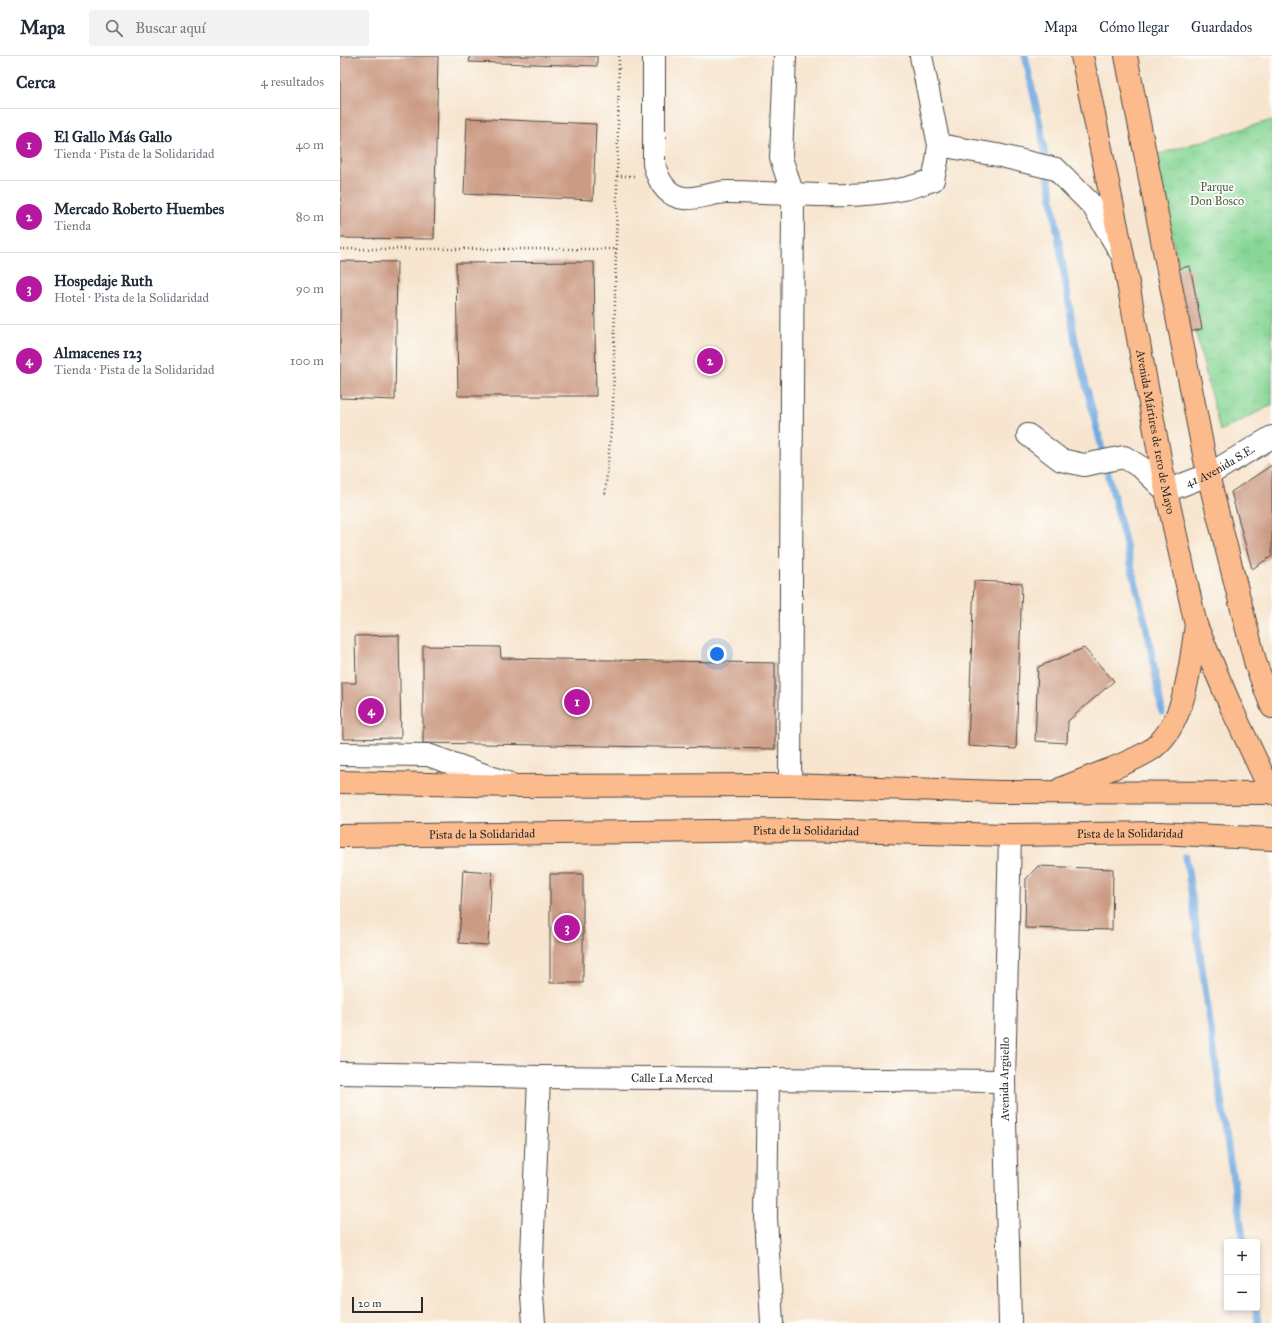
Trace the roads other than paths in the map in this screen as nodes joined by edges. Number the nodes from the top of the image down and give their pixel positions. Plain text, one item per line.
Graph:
1 (654, 56) edge
2 (785, 56) edge
3 (921, 56) edge
4 (1082, 56) edge
5 (1126, 56) edge
6 (939, 144) junction
7 (793, 195) junction
8 (1123, 256) junction
9 (1028, 435) dead end
10 (1272, 437) edge
11 (1208, 475) junction
12 (1166, 491) junction
13 (1196, 626) junction
14 (1269, 698) edge
15 (340, 754) edge
16 (340, 782) edge
17 (790, 785) junction
18 (515, 786) junction
19 (1052, 792) junction
20 (1272, 794) edge
21 (1010, 835) junction
22 (340, 836) edge
23 (1272, 839) edge
24 (340, 1073) edge
25 (539, 1077) junction
26 (768, 1079) junction
27 (1004, 1081) junction
28 (534, 1323) edge
29 (772, 1323) edge
30 (1010, 1323) edge

1 - 7 street
2 - 7 street
3 - 6 street
4 - 8 main road, Avenida Mártires de 1ero de Mayo
5 - 11 main road
6 - 7 street
6 - 8 street
7 - 17 street
8 - 12 main road, Avenida Mártires de 1ero de Mayo
9 - 12 street
10 - 11 street, 41 Avenida S.E.
11 - 12 street, 41 Avenida S.E.
11 - 14 main road
12 - 13 main road, Avenida Mártires de 1ero de Mayo
13 - 19 main road
13 - 20 main road, Avenida Mártires de 1ero de Mayo
15 - 18 street
16 - 18 main road
17 - 18 main road
17 - 19 main road
19 - 20 main road
21 - 22 main road, Pista de la Solidaridad
21 - 23 main road, Pista de la Solidaridad
21 - 27 street, Avenida Argüello
24 - 25 street, Calle La Merced
25 - 26 street, Calle La Merced
25 - 28 street
26 - 27 street, Calle La Merced
26 - 29 street
27 - 30 street, Avenida Argüello

